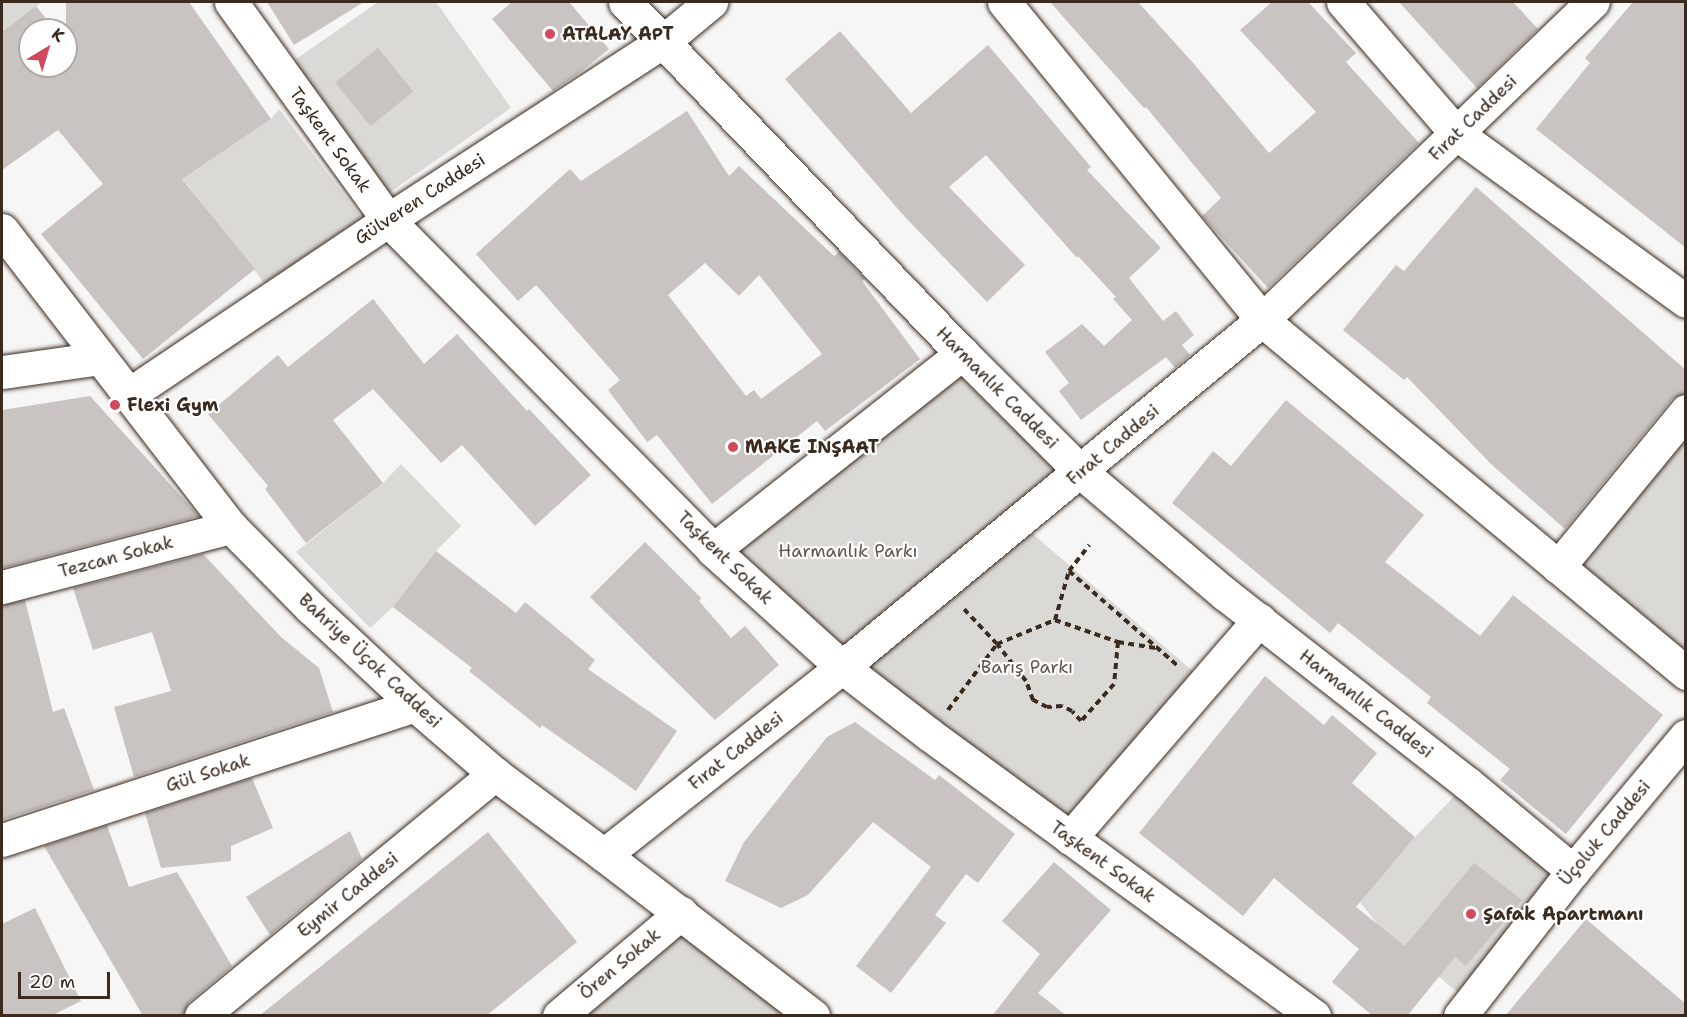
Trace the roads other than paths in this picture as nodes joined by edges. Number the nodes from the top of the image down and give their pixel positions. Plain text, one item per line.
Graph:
1 (231, 2) edge
2 (625, 2) edge
3 (711, 2) edge
4 (1004, 2) edge
5 (1343, 2) edge
6 (1593, 2) edge
7 (665, 40) junction
8 (1457, 134) junction
9 (388, 220) junction
10 (2, 230) edge
11 (1686, 301) edge
12 (1262, 320) junction
13 (962, 353) junction
14 (100, 358) junction
15 (2, 372) edge
16 (128, 395) junction
17 (1686, 411) edge
18 (1081, 472) junction
19 (231, 526) junction
20 (713, 550) junction
21 (1558, 567) junction
22 (2, 588) edge
23 (1259, 620) junction
24 (842, 667) junction
25 (1686, 674) edge
26 (415, 705) junction
27 (1686, 736) edge
28 (495, 774) junction
29 (1070, 838) junction
30 (2, 840) edge
31 (604, 855) junction
32 (1573, 871) junction
33 (681, 913) junction
34 (201, 1016) edge
35 (559, 1016) edge
36 (813, 1016) edge
37 (1314, 1016) edge
38 (1460, 1016) edge

1 - 9 street, Taşkent Sokak
2 - 7 street, Harmanlık Caddesi
3 - 7 street, Gülveren Caddesi
4 - 12 street
5 - 8 street
6 - 8 street, Fırat Caddesi
7 - 9 street, Gülveren Caddesi
7 - 13 street, Harmanlık Caddesi
8 - 11 street
8 - 12 street, Fırat Caddesi
9 - 16 street, Gülveren Caddesi
9 - 20 street, Taşkent Sokak
10 - 14 street, Bahriye Üçok Caddesi
12 - 18 street, Fırat Caddesi
12 - 21 street
13 - 18 street, Harmanlık Caddesi
13 - 20 street
14 - 15 street
14 - 16 street, Bahriye Üçok Caddesi
16 - 19 street, Bahriye Üçok Caddesi
17 - 21 street
18 - 23 street, Harmanlık Caddesi
18 - 24 street, Fırat Caddesi
19 - 22 street, Tezcan Sokak
19 - 26 street, Bahriye Üçok Caddesi
20 - 24 street, Taşkent Sokak
21 - 25 street
23 - 29 street
23 - 32 street, Harmanlık Caddesi
24 - 29 street, Taşkent Sokak
24 - 31 street, Fırat Caddesi
26 - 28 street, Bahriye Üçok Caddesi
26 - 30 street, Gül Sokak
27 - 32 street, Üçoluk Caddesi
28 - 31 street, Bahriye Üçok Caddesi
28 - 34 street, Eymir Caddesi
29 - 37 street, Taşkent Sokak
31 - 33 street, Bahriye Üçok Caddesi
32 - 38 street, Üçoluk Caddesi
33 - 35 street, Ören Sokak
33 - 36 street, Bahriye Üçok Caddesi

